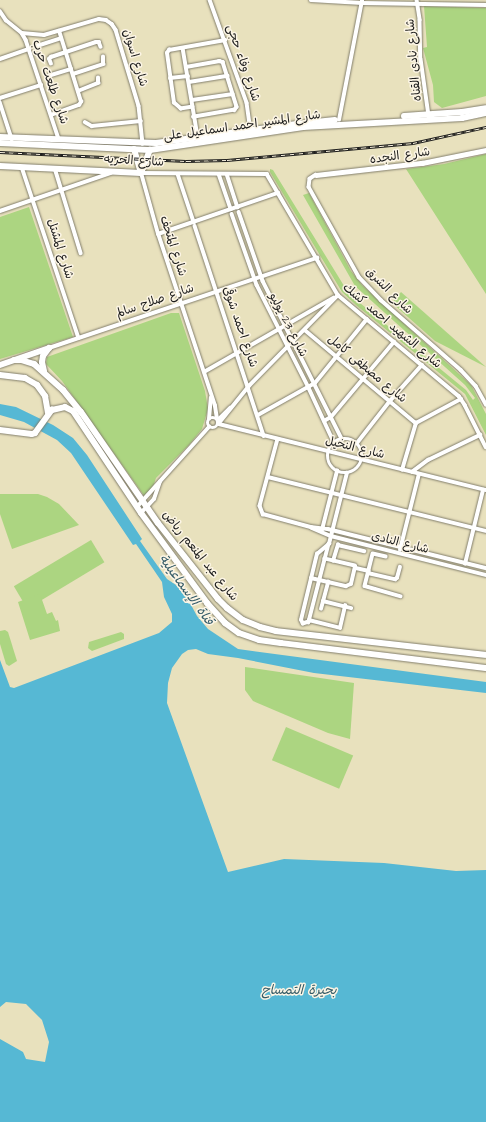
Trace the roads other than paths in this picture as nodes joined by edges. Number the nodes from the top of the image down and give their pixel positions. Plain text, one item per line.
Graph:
1 (210, 0) edge
2 (311, 0) edge
3 (329, 1) edge
4 (362, 2) edge
5 (417, 2) edge
6 (473, 2) edge
7 (486, 5) edge
8 (0, 11) edge
9 (4, 18) junction
10 (0, 19) edge
11 (58, 31) junction
12 (22, 33) junction
13 (61, 38) junction
14 (225, 40) junction
15 (37, 46) dead end
16 (101, 47) dead end
17 (183, 48) junction
18 (29, 49) junction
19 (66, 52) junction
20 (103, 57) dead end
21 (0, 59) edge
22 (51, 64) dead end
23 (186, 67) junction
24 (71, 69) junction
25 (72, 74) junction
26 (48, 76) dead end
27 (188, 76) junction
28 (228, 76) junction
29 (98, 78) dead end
30 (170, 78) junction
31 (189, 82) junction
32 (41, 85) junction
33 (78, 91) junction
34 (233, 94) junction
35 (0, 98) edge
36 (192, 100) junction
37 (0, 102) edge
38 (193, 107) junction
39 (486, 108) edge
40 (486, 114) edge
41 (51, 115) junction
42 (194, 117) junction
43 (429, 117) junction
44 (339, 120) junction
45 (363, 120) junction
46 (141, 121) junction
47 (85, 122) dead end
48 (297, 126) junction
49 (251, 132) junction
50 (0, 137) edge
51 (198, 137) junction
52 (13, 140) junction
53 (0, 143) edge
54 (60, 143) junction
55 (143, 144) junction
56 (134, 149) junction
57 (150, 150) junction
58 (486, 150) edge
59 (0, 166) edge
60 (22, 167) junction
61 (55, 168) junction
62 (119, 170) junction
63 (141, 173) junction
64 (178, 174) junction
65 (219, 174) junction
66 (227, 174) junction
67 (267, 174) joint
68 (316, 175) joint
69 (61, 190) junction
70 (278, 193) junction
71 (33, 200) junction
72 (238, 207) junction
73 (231, 210) junction
74 (0, 211) edge
75 (239, 212) dead end
76 (232, 214) dead end
77 (194, 224) junction
78 (158, 234) junction
79 (249, 243) junction
80 (242, 245) junction
81 (81, 254) dead end
82 (316, 258) junction
83 (261, 277) junction
84 (255, 279) junction
85 (217, 291) junction
86 (338, 295) junction
87 (181, 303) junction
88 (367, 320) junction
89 (285, 325) junction
90 (278, 330) junction
91 (305, 330) junction
92 (79, 338) junction
93 (293, 341) junction
94 (394, 342) junction
95 (288, 347) junction
96 (49, 348) junction
97 (237, 353) junction
98 (337, 356) junction
99 (14, 360) junction
100 (0, 365) edge
101 (422, 365) junction
102 (45, 372) junction
103 (204, 372) junction
104 (0, 375) edge
105 (363, 378) junction
106 (315, 383) junction
107 (249, 386) junction
108 (309, 388) junction
109 (210, 393) junction
110 (461, 399) junction
111 (390, 401) junction
112 (486, 404) edge
113 (47, 414) junction
114 (258, 415) junction
115 (331, 417) junction
116 (209, 419) junction
117 (324, 421) junction
118 (218, 422) junction
119 (416, 423) junction
120 (209, 428) junction
121 (0, 430) edge
122 (480, 435) junction
123 (264, 436) junction
124 (278, 439) junction
125 (342, 439) junction
126 (334, 442) junction
127 (357, 443) junction
128 (486, 447) edge
129 (328, 451) junction
130 (362, 460) junction
131 (402, 470) junction
132 (337, 471) junction
133 (412, 472) junction
134 (347, 473) junction
135 (419, 474) junction
136 (268, 477) junction
137 (160, 482) junction
138 (484, 490) edge
139 (332, 493) junction
140 (341, 495) junction
141 (142, 502) junction
142 (137, 507) junction
143 (147, 508) junction
144 (409, 512) junction
145 (141, 513) junction
146 (311, 527) junction
147 (323, 528) junction
148 (473, 528) junction
149 (332, 530) junction
150 (486, 531) edge
151 (322, 533) junction
152 (330, 536) junction
153 (374, 541) junction
154 (329, 544) junction
155 (373, 546) junction
156 (401, 547) junction
157 (364, 551) dead end
158 (399, 552) junction
159 (386, 557) dead end
160 (325, 559) junction
161 (333, 561) junction
162 (465, 563) junction
163 (400, 567) dead end
164 (356, 568) junction
165 (486, 568) edge
166 (463, 569) junction
167 (368, 572) junction
168 (486, 575) edge
169 (311, 578) junction
170 (320, 580) junction
171 (328, 582) junction
172 (401, 596) dead end
173 (323, 602) junction
174 (345, 606) junction
175 (352, 608) dead end
176 (322, 609) dead end
177 (309, 620) junction
178 (252, 624) junction
179 (247, 636) junction
180 (390, 645) junction
181 (486, 655) edge
182 (388, 657) junction
183 (486, 668) edge

1 - 14 street, شارع وفاء حجى
2 - 3 street
3 - 4 street
4 - 5 street
4 - 44 street
5 - 6 street
5 - 43 street, شارع نادى القناه
6 - 7 street
8 - 9 street, شارع طلعت حرب
9 - 10 street
9 - 12 street, شارع طلعت حرب
11 - 12 street, شارع اسوان
11 - 13 street
11 - 46 street, شارع اسوان
12 - 18 street, شارع طلعت حرب
13 - 15 street
13 - 19 street
14 - 17 street
14 - 49 street, شارع وفاء حجى
16 - 19 street
17 - 23 street
17 - 30 street
18 - 21 street
18 - 32 street, شارع طلعت حرب
19 - 22 street
19 - 24 street
20 - 25 street
23 - 27 street
23 - 28 street
24 - 25 street
24 - 26 street
25 - 33 street
27 - 30 street
27 - 31 street
28 - 31 street
28 - 34 street
29 - 33 street
30 - 38 street
31 - 36 street
32 - 35 street
32 - 41 street, شارع طلعت حرب
33 - 41 street
34 - 36 street
34 - 42 street
36 - 38 street
37 - 52 street
38 - 42 street
39 - 43 main road, شارع المشير احمد اسماعيل على
40 - 43 main road, شارع المشير احمد اسماعيل على
41 - 54 street, شارع طلعت حرب
42 - 51 street
43 - 45 main road, شارع المشير احمد اسماعيل على
44 - 45 main road, شارع المشير احمد اسماعيل على
44 - 48 main road, شارع المشير احمد اسماعيل على
45 - 48 main road, شارع المشير احمد اسماعيل على
46 - 47 street
46 - 55 street, شارع اسوان
48 - 49 main road, شارع المشير احمد اسماعيل على
49 - 51 main road, شارع المشير احمد اسماعيل على
49 - 57 main road, شارع المشير احمد اسماعيل على
50 - 52 main road, شارع المشير احمد اسماعيل على
51 - 55 main road, شارع المشير احمد اسماعيل على
52 - 53 main road, شارع المشير احمد اسماعيل على
52 - 54 main road, شارع المشير احمد اسماعيل على
54 - 55 main road, شارع المشير احمد اسماعيل على
54 - 56 main road, شارع المشير احمد اسماعيل على
56 - 57 main road, شارع المشير احمد اسماعيل على
56 - 63 main road
57 - 63 main road
58 - 68 street, شارع النجده
59 - 60 main road, شارع الحريه
60 - 61 main road, شارع الحريه
60 - 71 street, شارع المشتل
61 - 62 main road, شارع الحريه
61 - 69 street
62 - 63 main road, شارع الحريه
62 - 69 street
63 - 64 street, شارع الحريه
63 - 78 street, شارع المتحف
64 - 65 street, شارع الحريه
64 - 77 street, شارع احمد شوقى
65 - 66 street, شارع الحريه
65 - 73 street
66 - 67 street, شارع الحريه
66 - 72 street
67 - 70 street, شارع الشهيد احمد كشك
68 - 112 street, شارع الشرق
69 - 71 street
69 - 81 street
70 - 72 street
70 - 82 street, شارع الشهيد احمد كشك
71 - 74 street
71 - 92 street, شارع المشتل
72 - 73 street
73 - 77 street
75 - 79 street, شارع 23 يوليو
76 - 80 street, شارع 23 يوليو
77 - 78 street
77 - 85 street, شارع احمد شوقى
78 - 87 street, شارع المتحف
79 - 80 street
79 - 83 street, شارع 23 يوليو
80 - 84 street, شارع 23 يوليو
82 - 83 street, شارع صلاح سالم
82 - 86 street, شارع الشهيد احمد كشك
83 - 84 street, شارع صلاح سالم
83 - 89 street, شارع 23 يوليو
84 - 85 street, شارع صلاح سالم
84 - 90 street, شارع 23 يوليو
85 - 87 street, شارع صلاح سالم
85 - 97 street, شارع احمد شوقى
86 - 88 street, شارع الشهيد احمد كشك
86 - 89 street
86 - 91 street
87 - 92 street, شارع صلاح سالم
87 - 103 street, شارع المتحف
88 - 94 street, شارع الشهيد احمد كشك
88 - 98 street
89 - 90 street
89 - 93 street, شارع 23 يوليو
90 - 95 street, شارع 23 يوليو
90 - 97 street
91 - 93 street
91 - 98 street, شارع مصطفى كامل
92 - 96 street, شارع صلاح سالم
93 - 95 street
93 - 106 street, شارع 23 يوليو
94 - 101 street, شارع الشهيد احمد كشك
94 - 105 street
95 - 107 street
95 - 108 street, شارع 23 يوليو
96 - 99 main road, شارع صلاح سالم
96 - 102 main road
97 - 103 street
97 - 107 street, شارع احمد شوقى
98 - 105 street, شارع مصطفى كامل
98 - 106 street
99 - 100 main road, شارع صلاح سالم
99 - 102 main road, شارع عبد المنعم رياض
101 - 110 street, شارع الشهيد احمد كشك
101 - 111 street
102 - 141 main road, شارع عبد المنعم رياض
103 - 109 street, شارع المتحف
104 - 113 main road
105 - 111 street, شارع مصطفى كامل
105 - 115 street
106 - 108 street
106 - 115 street, شارع 23 يوليو
107 - 114 street, شارع احمد شوقى
107 - 118 street
108 - 114 street
108 - 117 street, شارع 23 يوليو
109 - 116 street, شارع المتحف
109 - 118 street, شارع المتحف
110 - 119 street
110 - 122 street, شارع الشهيد احمد كشك
111 - 119 street, شارع مصطفى كامل
111 - 127 street
113 - 121 main road
113 - 142 main road, شارع عبد المنعم رياض
114 - 123 street, شارع احمد شوقى
115 - 117 street
115 - 125 street, شارع 23 يوليو
116 - 118 street
116 - 120 street
117 - 126 street, شارع 23 يوليو
118 - 120 street
118 - 123 street, شارع النخيل
119 - 131 street
120 - 137 street
122 - 128 street, شارع الشهيد احمد كشك
122 - 133 street
123 - 124 street, شارع النخيل
124 - 129 street, شارع النخيل
124 - 136 street, شارع النادى
125 - 126 street
125 - 127 street
126 - 129 street
127 - 130 street
129 - 130 street, شارع النخيل
129 - 132 street
130 - 131 street, شارع النخيل
130 - 134 street
131 - 133 street, شارع النخيل
132 - 134 street
132 - 139 street
133 - 135 street, شارع النخيل
134 - 140 street
135 - 138 street, شارع النخيل
135 - 144 street
136 - 139 street
136 - 146 street, شارع النادى
137 - 141 street
137 - 143 street
138 - 148 street
139 - 140 street
139 - 147 street
140 - 144 street
140 - 149 street
141 - 142 street
141 - 143 main road, شارع عبد المنعم رياض
142 - 145 main road, شارع عبد المنعم رياض
143 - 145 street
143 - 178 main road, شارع عبد المنعم رياض
144 - 148 street
144 - 156 street
145 - 179 main road, شارع عبد المنعم رياض
146 - 147 street, شارع النادى
146 - 151 street, شارع النادى
147 - 149 street, شارع النادى
147 - 151 street
148 - 150 street
148 - 162 street
149 - 152 street
149 - 153 street, شارع النادى
151 - 152 street, شارع النادى
152 - 154 street
152 - 155 street, شارع النادى
153 - 155 street
153 - 156 street, شارع النادى
154 - 160 street
154 - 169 street
155 - 158 street, شارع النادى
156 - 158 street
156 - 162 street, شارع النادى
157 - 161 street
158 - 166 street, شارع النادى
159 - 167 street
160 - 161 street
160 - 170 street
161 - 164 street
162 - 165 street, شارع النادى
162 - 166 street
163 - 167 street
164 - 167 street
164 - 171 street
166 - 168 street, شارع النادى
167 - 172 street
169 - 170 street
169 - 177 street
170 - 171 street
170 - 177 street
171 - 173 street
173 - 174 street
173 - 176 street
174 - 175 street
174 - 177 street
178 - 179 main road
178 - 180 main road, شارع عبد المنعم رياض
179 - 182 main road, شارع عبد المنعم رياض
180 - 181 main road, شارع عبد المنعم رياض
180 - 182 main road
182 - 183 main road, شارع عبد المنعم رياض

